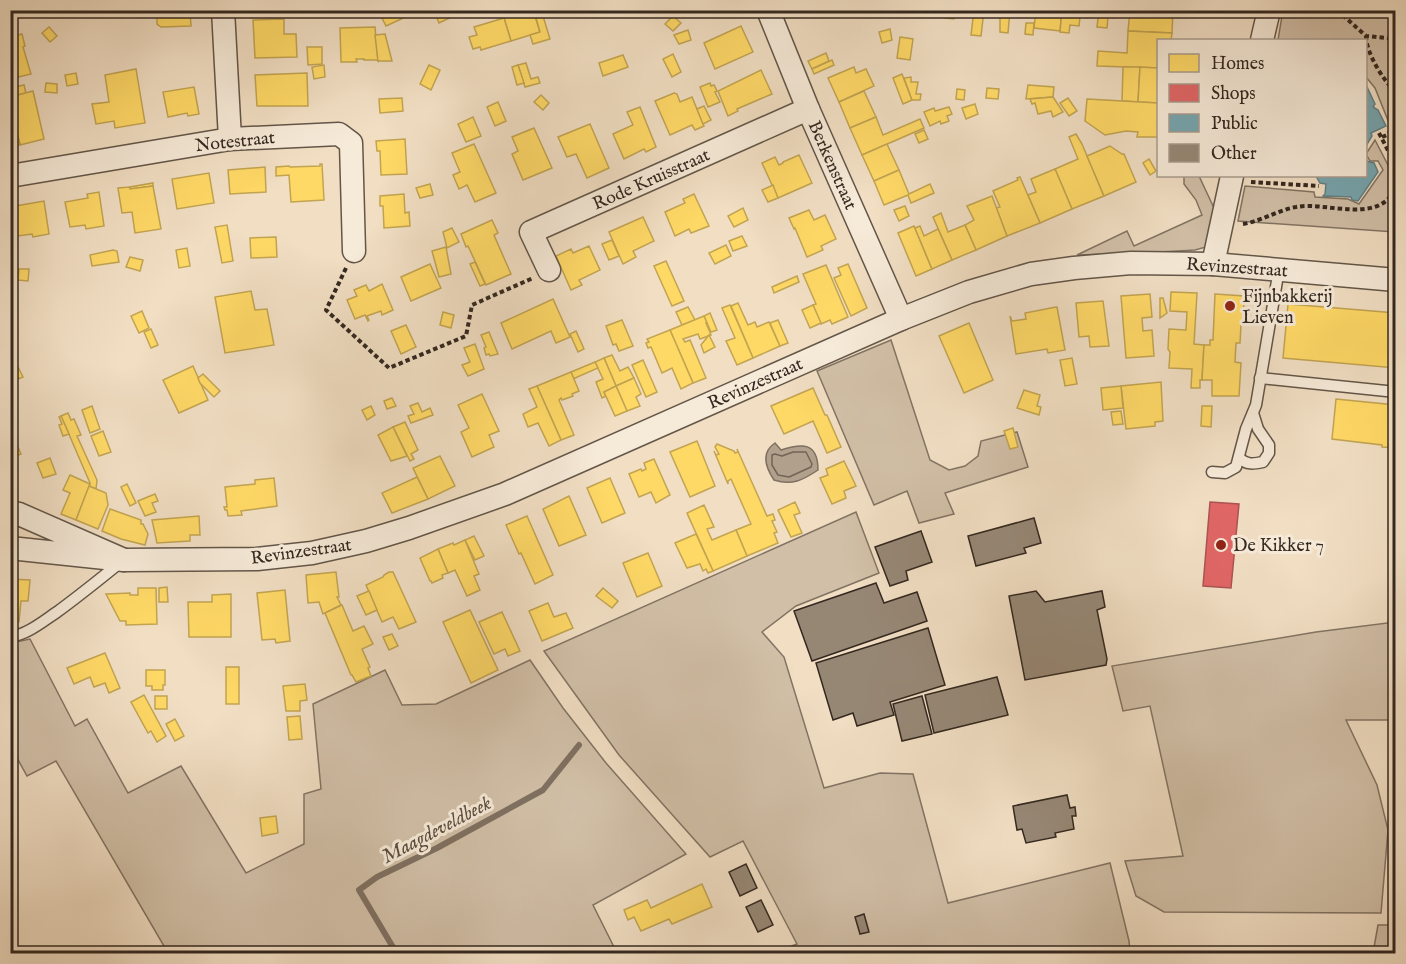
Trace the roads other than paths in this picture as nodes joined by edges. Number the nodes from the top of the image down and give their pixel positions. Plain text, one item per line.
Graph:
1 (223, 10) edge
2 (768, 10) edge
3 (1269, 10) edge
4 (1262, 39) edge
5 (808, 109) junction
6 (230, 139) junction
7 (10, 176) edge
8 (1232, 178) edge
9 (354, 251) road end
10 (1212, 264) junction
11 (1279, 269) junction
12 (549, 270) road end
13 (1395, 280) edge
14 (901, 319) junction
15 (1260, 378) junction
16 (1395, 392) edge
17 (1252, 413) junction
18 (1239, 458) junction
19 (1212, 472) dead end
20 (10, 512) edge
21 (10, 548) edge
22 (124, 560) junction
23 (10, 637) edge

1 - 6 street
2 - 5 street, Berkenstraat
3 - 4 street
5 - 12 street, Rode Kruisstraat
5 - 14 street, Berkenstraat
6 - 7 street, Notestraat
6 - 9 street, Notestraat
8 - 10 street
10 - 11 street, Revinzestraat
10 - 14 street, Revinzestraat
11 - 13 street, Revinzestraat
11 - 15 lane
14 - 22 street, Revinzestraat
15 - 16 lane
15 - 17 lane
17 - 18 lane
17 - 18 lane
18 - 19 lane
20 - 22 street, Revinzestraat
21 - 22 street, Revinzestraat
22 - 23 lane

